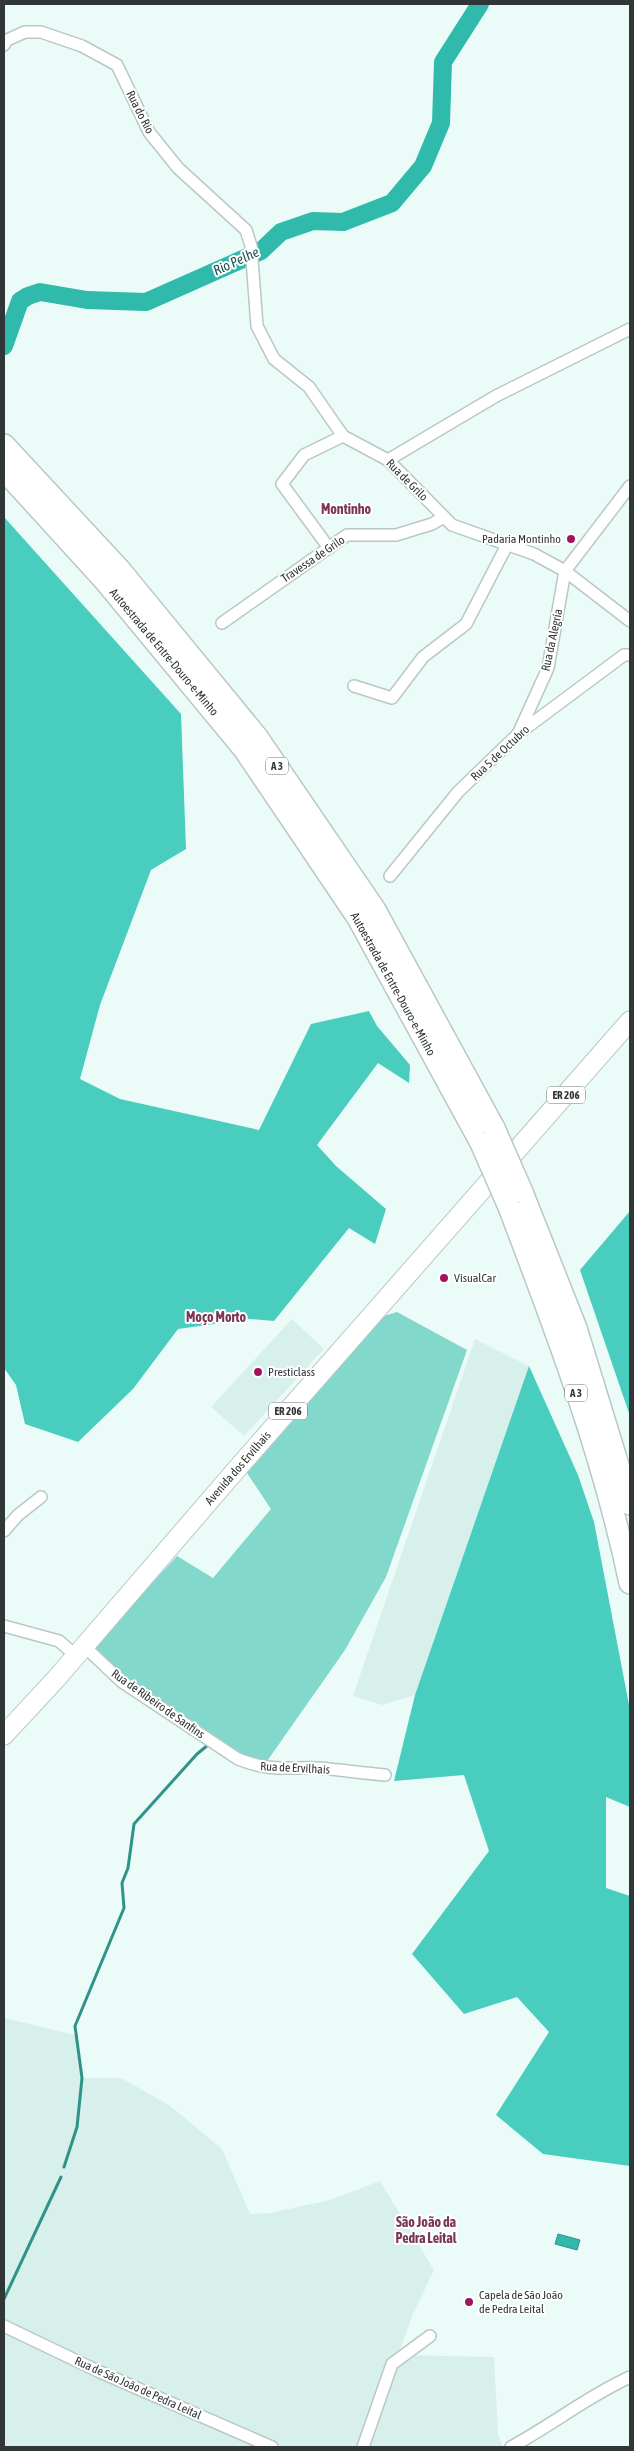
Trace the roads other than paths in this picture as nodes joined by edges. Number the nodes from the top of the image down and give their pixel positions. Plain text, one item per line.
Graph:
1 (4, 45) edge
2 (251, 246) joint
3 (630, 330) edge
4 (343, 436) junction
5 (4, 445) edge
6 (388, 460) junction
7 (4, 470) edge
8 (630, 486) edge
9 (444, 517) junction
10 (506, 545) junction
11 (329, 548) junction
12 (565, 572) junction
13 (630, 622) edge
14 (222, 623) dead end
15 (630, 655) edge
16 (354, 686) dead end
17 (518, 734) junction
18 (390, 876) dead end
19 (630, 1020) edge
20 (487, 1136) junction
21 (515, 1199) junction
22 (41, 1496) dead end
23 (630, 1504) edge
24 (4, 1531) edge
25 (630, 1583) edge
26 (4, 1626) edge
27 (79, 1650) junction
28 (4, 1735) edge
29 (212, 1741) joint
30 (385, 1775) dead end
31 (4, 2326) edge
32 (430, 2336) dead end
33 (630, 2377) edge
34 (272, 2447) edge
35 (363, 2447) edge
36 (511, 2447) edge

1 - 2 street, Rua do Rio
2 - 4 street, Rua de Grilo
3 - 6 street
4 - 6 street, Rua de Grilo
4 - 11 street
5 - 20 highway, Autoestrada de Entre-Douro-e-Minho / A 3
6 - 9 street, Rua de Grilo
7 - 20 highway, Autoestrada de Entre-Douro-e-Minho / A 3
8 - 12 street
9 - 10 street, Rua de Grilo
9 - 11 street, Travessa de Grilo
10 - 12 street, Rua de Grilo
10 - 16 street
11 - 14 street, Travessa de Grilo
12 - 13 street, Rua de Grilo
12 - 17 street, Rua da Alegría
15 - 17 street, Rua 5 de Octubro
17 - 18 street, Rua 5 de Octubro
19 - 27 main road, Avenida dos Ervilhais / ER 206
20 - 21 highway, Autoestrada de Entre-Douro-e-Minho / A 3, bridge
21 - 23 highway, Autoestrada de Entre-Douro-e-Minho / A 3
21 - 25 highway, Autoestrada de Entre-Douro-e-Minho / A 3
22 - 24 street
26 - 27 street, Rua de Ribeiro de Sanfins
27 - 28 main road, ER 206
27 - 29 street, Rua de Ribeiro de Sanfins
29 - 30 street, Rua de Ervilhais
31 - 34 street, Rua de São João de Pedra Leital
32 - 35 street
33 - 36 street

